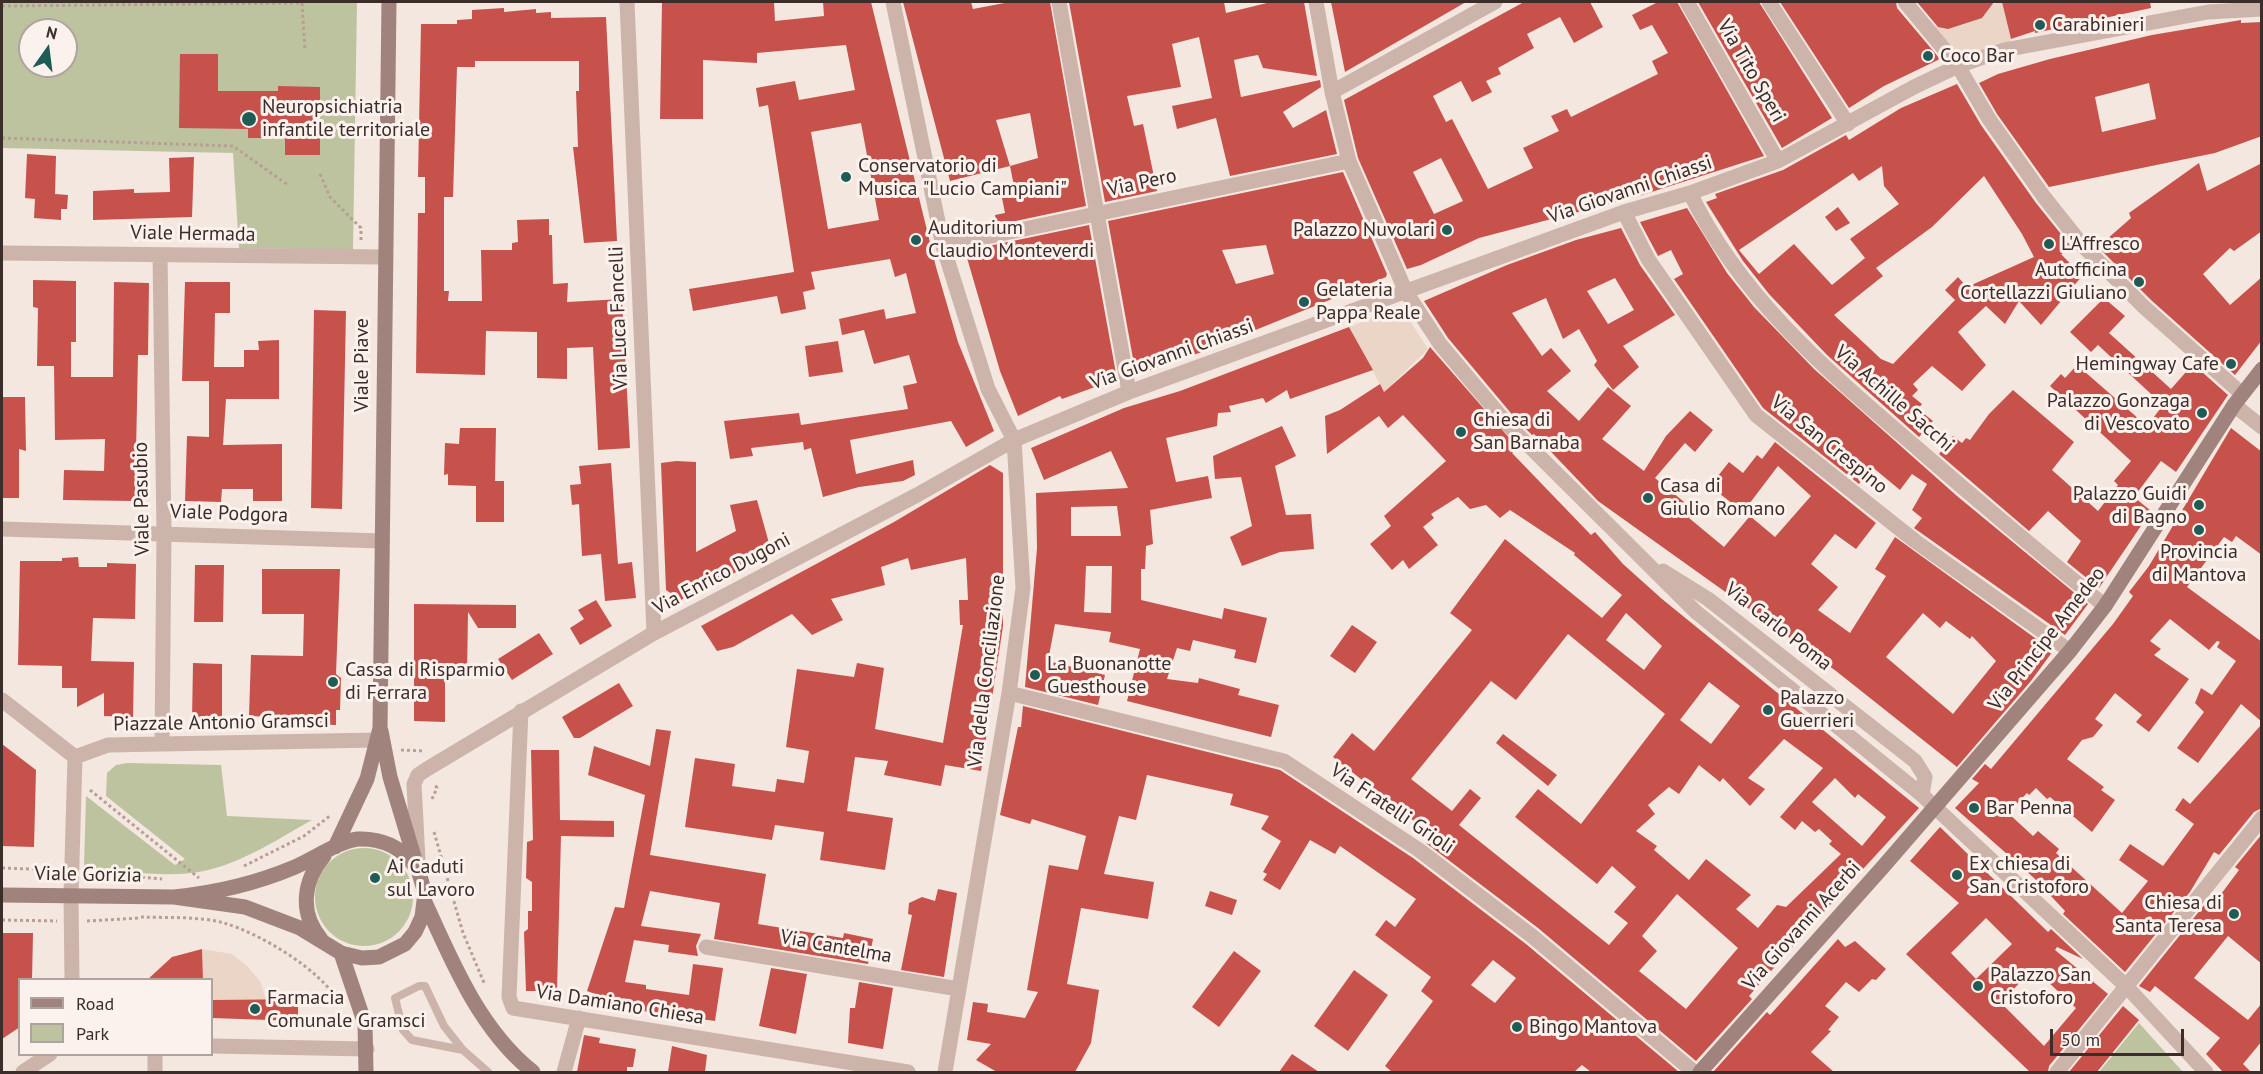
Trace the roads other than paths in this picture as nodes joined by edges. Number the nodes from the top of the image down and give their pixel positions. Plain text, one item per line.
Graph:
1 (389, 2) edge
2 (627, 2) edge
3 (892, 2) edge
4 (1059, 2) edge
5 (1316, 2) edge
6 (1495, 2) edge
7 (1687, 2) edge
8 (1769, 2) edge
9 (1905, 2) edge
10 (2258, 6) edge
11 (1958, 66) junction
12 (1332, 92) junction
13 (1848, 124) junction
14 (1349, 161) junction
15 (1778, 161) junction
16 (1690, 193) junction
17 (1624, 212) junction
18 (1097, 214) junction
19 (943, 246) junction
20 (2, 253) edge
21 (160, 255) junction
22 (384, 257) junction
23 (1406, 292) junction
24 (2262, 369) edge
25 (1129, 392) junction
26 (2238, 399) junction
27 (2262, 427) edge
28 (1014, 440) junction
29 (2, 529) edge
30 (164, 533) junction
31 (382, 541) junction
32 (2105, 606) junction
33 (654, 633) junction
34 (2070, 651) junction
35 (1009, 693) junction
36 (2, 700) edge
37 (520, 711) junction
38 (378, 734) junction
39 (162, 744) junction
40 (75, 757) junction
41 (1934, 807) junction
42 (2262, 818) edge
43 (330, 850) junction
44 (419, 873) junction
45 (2, 895) edge
46 (71, 896) junction
47 (174, 897) junction
48 (425, 902) junction
49 (324, 942) junction
50 (706, 947) dead end
51 (341, 953) junction
52 (72, 978) edge
53 (2127, 987) junction
54 (959, 989) junction
55 (579, 1018) junction
56 (213, 1046) edge
57 (367, 1049) junction
58 (463, 1050) junction
59 (47, 1056) edge
60 (156, 1056) edge
61 (23, 1072) edge
62 (155, 1072) edge
63 (366, 1072) edge
64 (488, 1072) edge
65 (533, 1072) edge
66 (564, 1072) edge
67 (908, 1072) edge
68 (945, 1072) edge
69 (1694, 1072) edge
70 (1700, 1072) edge
71 (2057, 1072) edge
72 (2206, 1072) edge

1 - 22 main road, Viale Piave
2 - 33 street, Via Luca Fancelli
3 - 19 street, Via della Conciliazione
4 - 18 street
5 - 12 street, Via Carlo Poma
6 - 12 street
7 - 15 street, Via Tito Speri
8 - 13 street
9 - 11 street
10 - 11 street, Via Giovanni Chiassi
11 - 13 street, Via Giovanni Chiassi
11 - 26 street
12 - 14 street, Via Carlo Poma
13 - 15 street, Via Giovanni Chiassi
14 - 18 street, Via Pero
14 - 23 street, Via Carlo Poma
15 - 16 street, Via Giovanni Chiassi
16 - 17 street, Via Giovanni Chiassi
16 - 32 street, Via Achille Sacchi
17 - 23 street, Via Giovanni Chiassi
17 - 34 street, Via San Crespino
18 - 19 street, Via Pero
18 - 25 street
19 - 28 street, Via della Conciliazione
20 - 21 street, Viale Hermada
21 - 22 street, Viale Hermada
21 - 30 street, Viale Pasubio
22 - 31 main road, Viale Piave
23 - 25 street, Via Giovanni Chiassi
23 - 41 street, Via Carlo Poma
24 - 26 main road, Via Principe Amedeo
25 - 28 street, Via Giovanni Chiassi
26 - 27 street
26 - 32 main road, Via Principe Amedeo
28 - 33 street, Via Enrico Dugoni
28 - 35 street, Via della Conciliazione
29 - 30 street, Viale Podgora
30 - 31 street, Viale Podgora
30 - 39 street, Viale Pasubio
31 - 38 main road, Viale Piave
32 - 34 main road, Via Principe Amedeo
33 - 37 street, Via Enrico Dugoni
34 - 41 main road, Via Principe Amedeo
35 - 54 street, Via della Conciliazione
35 - 69 street, Via Fratelli Grioli
36 - 40 street
37 - 44 street, Via Enrico Dugoni
37 - 55 street, Via Damiano Chiesa
38 - 39 street, Piazzale Antonio Gramsci
38 - 43 main road
38 - 44 main road
39 - 40 street, Piazzale Antonio Gramsci
40 - 46 street
41 - 53 street, Via Carlo Poma
41 - 70 main road, Via Giovanni Acerbi
42 - 53 street
43 - 44 main road
43 - 47 main road
43 - 49 main road
44 - 48 main road
45 - 46 main road, Viale Gorizia
46 - 47 main road, Viale Gorizia
46 - 52 street
47 - 49 main road
48 - 51 main road
48 - 65 main road
49 - 51 main road
50 - 54 street, Via Cantelma
51 - 57 main road
53 - 71 street
53 - 72 street, Via Carlo Poma
54 - 68 street, Via della Conciliazione
55 - 66 street
55 - 67 street, Via Damiano Chiesa
56 - 57 street
57 - 63 main road
58 - 58 lane
58 - 64 lane
59 - 61 street
60 - 62 street

